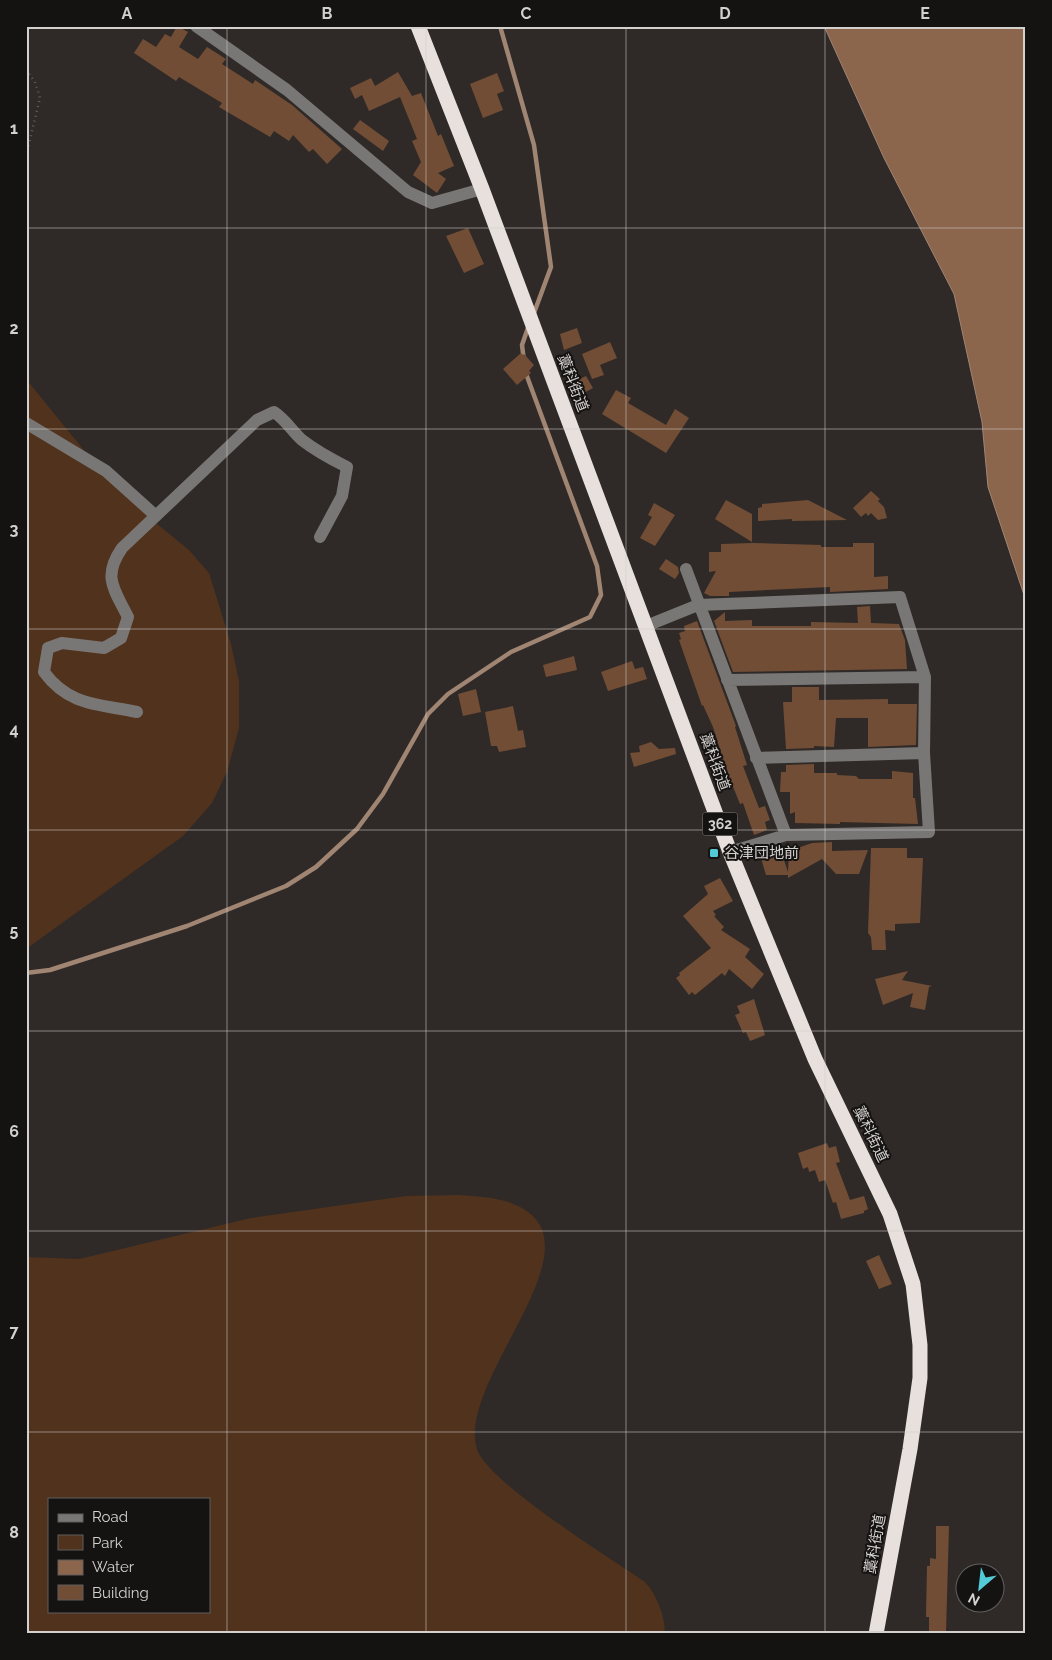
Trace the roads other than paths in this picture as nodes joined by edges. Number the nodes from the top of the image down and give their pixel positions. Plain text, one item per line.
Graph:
1 (196, 26) edge
2 (418, 26) edge
3 (482, 189) junction
4 (26, 422) edge
5 (156, 516) junction
6 (320, 537) dead end
7 (686, 569) dead end
8 (698, 606) junction
9 (646, 626) junction
10 (925, 677) junction
11 (727, 680) junction
12 (137, 712) dead end
13 (924, 753) junction
14 (756, 758) junction
15 (786, 835) junction
16 (730, 852) junction
17 (876, 1634) edge

1 - 3 street
2 - 3 highway, 藁科街道 / 362
3 - 9 highway, 藁科街道 / 362
4 - 5 street
5 - 6 street
5 - 12 street
7 - 8 street
8 - 9 street
8 - 10 street
8 - 11 street
9 - 16 highway, 藁科街道 / 362
10 - 11 street
10 - 13 street
11 - 14 street
13 - 14 street
13 - 15 street
14 - 15 street
15 - 16 street
16 - 17 highway, 藁科街道 / 362

